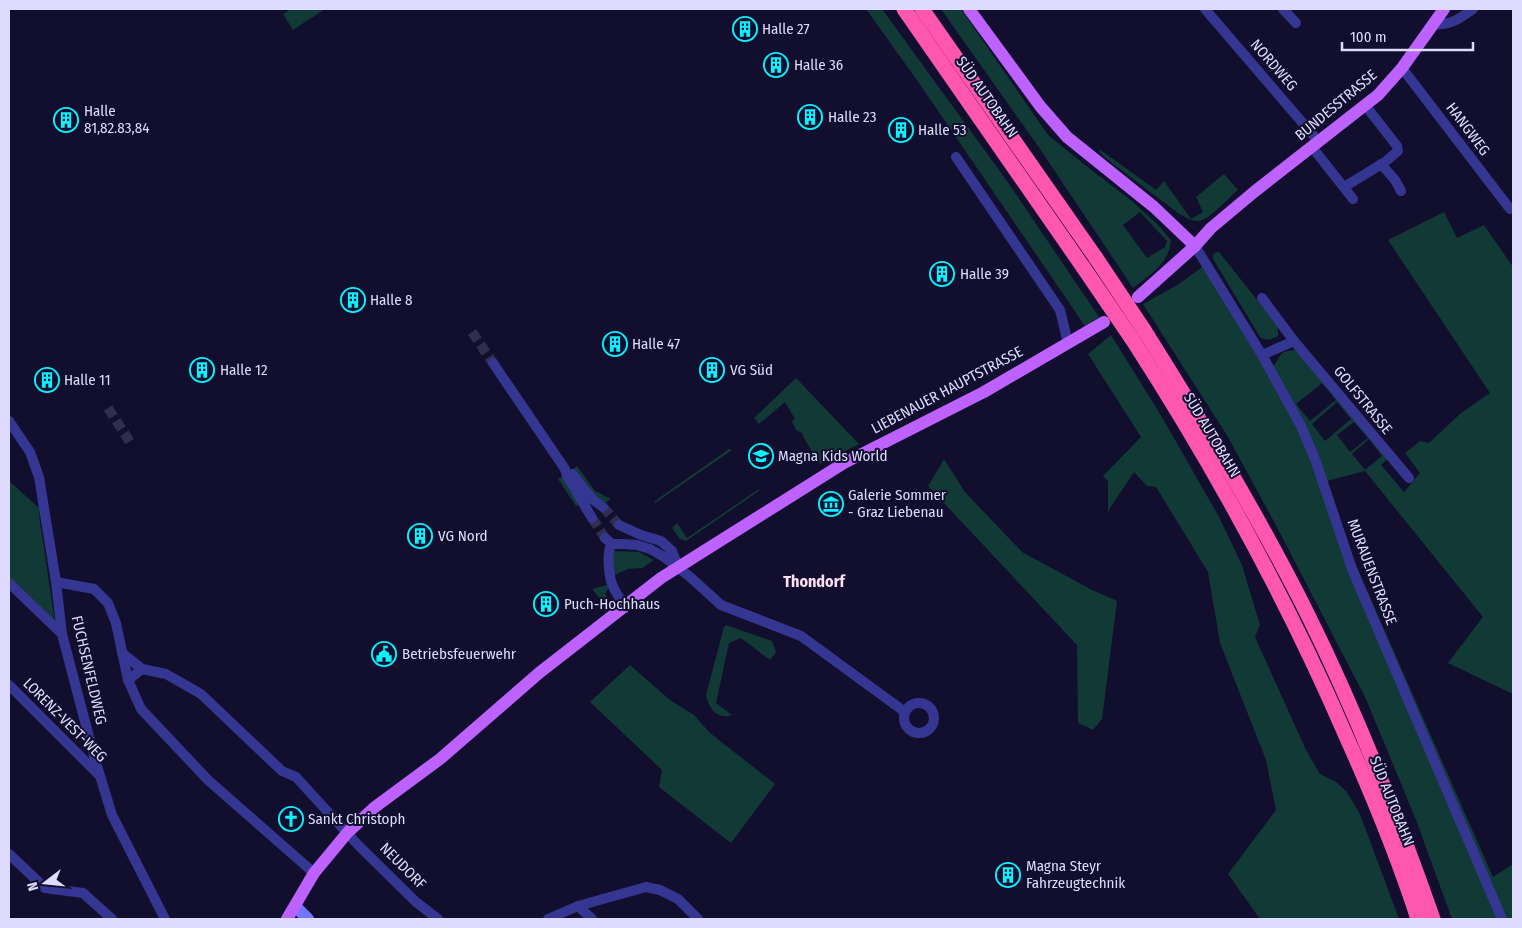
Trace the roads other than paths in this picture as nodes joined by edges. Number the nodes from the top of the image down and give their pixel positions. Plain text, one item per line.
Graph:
1 (904, 9) edge
2 (922, 9) edge
3 (969, 9) edge
4 (1205, 9) edge
5 (1283, 9) edge
6 (1444, 9) edge
7 (1473, 9) edge
8 (1296, 23) dead end
9 (1434, 25) junction
10 (1402, 68) junction
11 (1365, 105) junction
12 (1316, 144) junction
13 (956, 158) dead end
14 (1381, 164) junction
15 (1344, 187) junction
16 (1401, 191) dead end
17 (1353, 200) dead end
18 (1510, 209) dead end
19 (1195, 246) junction
20 (1138, 297) dead end
21 (1262, 298) dead end
22 (1104, 322) dead end
23 (1294, 342) junction
24 (1068, 343) junction
25 (1262, 355) junction
26 (493, 363) tunnel mouth
27 (9, 421) edge
28 (565, 469) junction
29 (1408, 478) dead end
30 (603, 507) tunnel mouth
31 (592, 518) tunnel mouth
32 (619, 525) tunnel mouth
33 (678, 567) junction
34 (56, 582) junction
35 (9, 583) edge
36 (625, 605) junction
37 (62, 634) junction
38 (122, 653) junction
39 (142, 669) junction
40 (128, 680) junction
41 (9, 685) edge
42 (905, 712) dead end
43 (100, 776) junction
44 (348, 832) junction
45 (9, 854) edge
46 (314, 873) junction
47 (295, 906) junction
48 (578, 906) junction
49 (112, 919) edge
50 (165, 919) edge
51 (286, 919) edge
52 (308, 919) edge
53 (438, 919) edge
54 (548, 919) edge
55 (592, 919) edge
56 (698, 919) edge
57 (1418, 919) edge
58 (1434, 919) edge
59 (1502, 919) edge

1 - 57 highway, SÜD AUTOBAHN, bridge
2 - 58 highway, SÜD AUTOBAHN, bridge
3 - 19 main road
4 - 12 street, NORDWEG
5 - 8 street
6 - 9 main road, BUNDESSTRASSE
7 - 9 street
9 - 10 main road, BUNDESSTRASSE
10 - 11 main road, BUNDESSTRASSE
10 - 18 street, HANGWEG
11 - 12 main road, BUNDESSTRASSE
11 - 14 street
12 - 15 street, NORDWEG
12 - 19 main road, BUNDESSTRASSE
13 - 24 street
14 - 15 street
14 - 16 street
15 - 17 street, NORDWEG
19 - 20 main road
19 - 25 street, MURAUENSTRASSE
21 - 23 street, GOLFSTRASSE
22 - 24 main road, LIEBENAUER HAUPTSTRASSE
23 - 25 street
23 - 29 street, GOLFSTRASSE
24 - 33 main road, LIEBENAUER HAUPTSTRASSE
25 - 59 street, MURAUENSTRASSE
26 - 28 street
27 - 34 street, FUCHSENFELDWEG
28 - 30 street
28 - 31 street
32 - 33 street
33 - 36 main road, LIEBENAUER HAUPTSTRASSE
33 - 36 street
33 - 42 street
34 - 37 street, FUCHSENFELDWEG
34 - 38 street
35 - 37 street
36 - 44 main road, LIEBENAUER HAUPTSTRASSE
37 - 43 street, FUCHSENFELDWEG
38 - 39 street
38 - 40 street
39 - 40 street
39 - 44 street
40 - 46 street
41 - 43 street, LORENZ-VEST-WEG
43 - 50 street, FUCHSENFELDWEG
44 - 46 main road, LIEBENAUER HAUPTSTRASSE
44 - 53 street, NEUDORF
45 - 49 street
46 - 47 main road, LIEBENAUER HAUPTSTRASSE
47 - 51 main road, LIEBENAUER HAUPTSTRASSE
47 - 52 street
48 - 54 street
48 - 55 street
48 - 56 street

